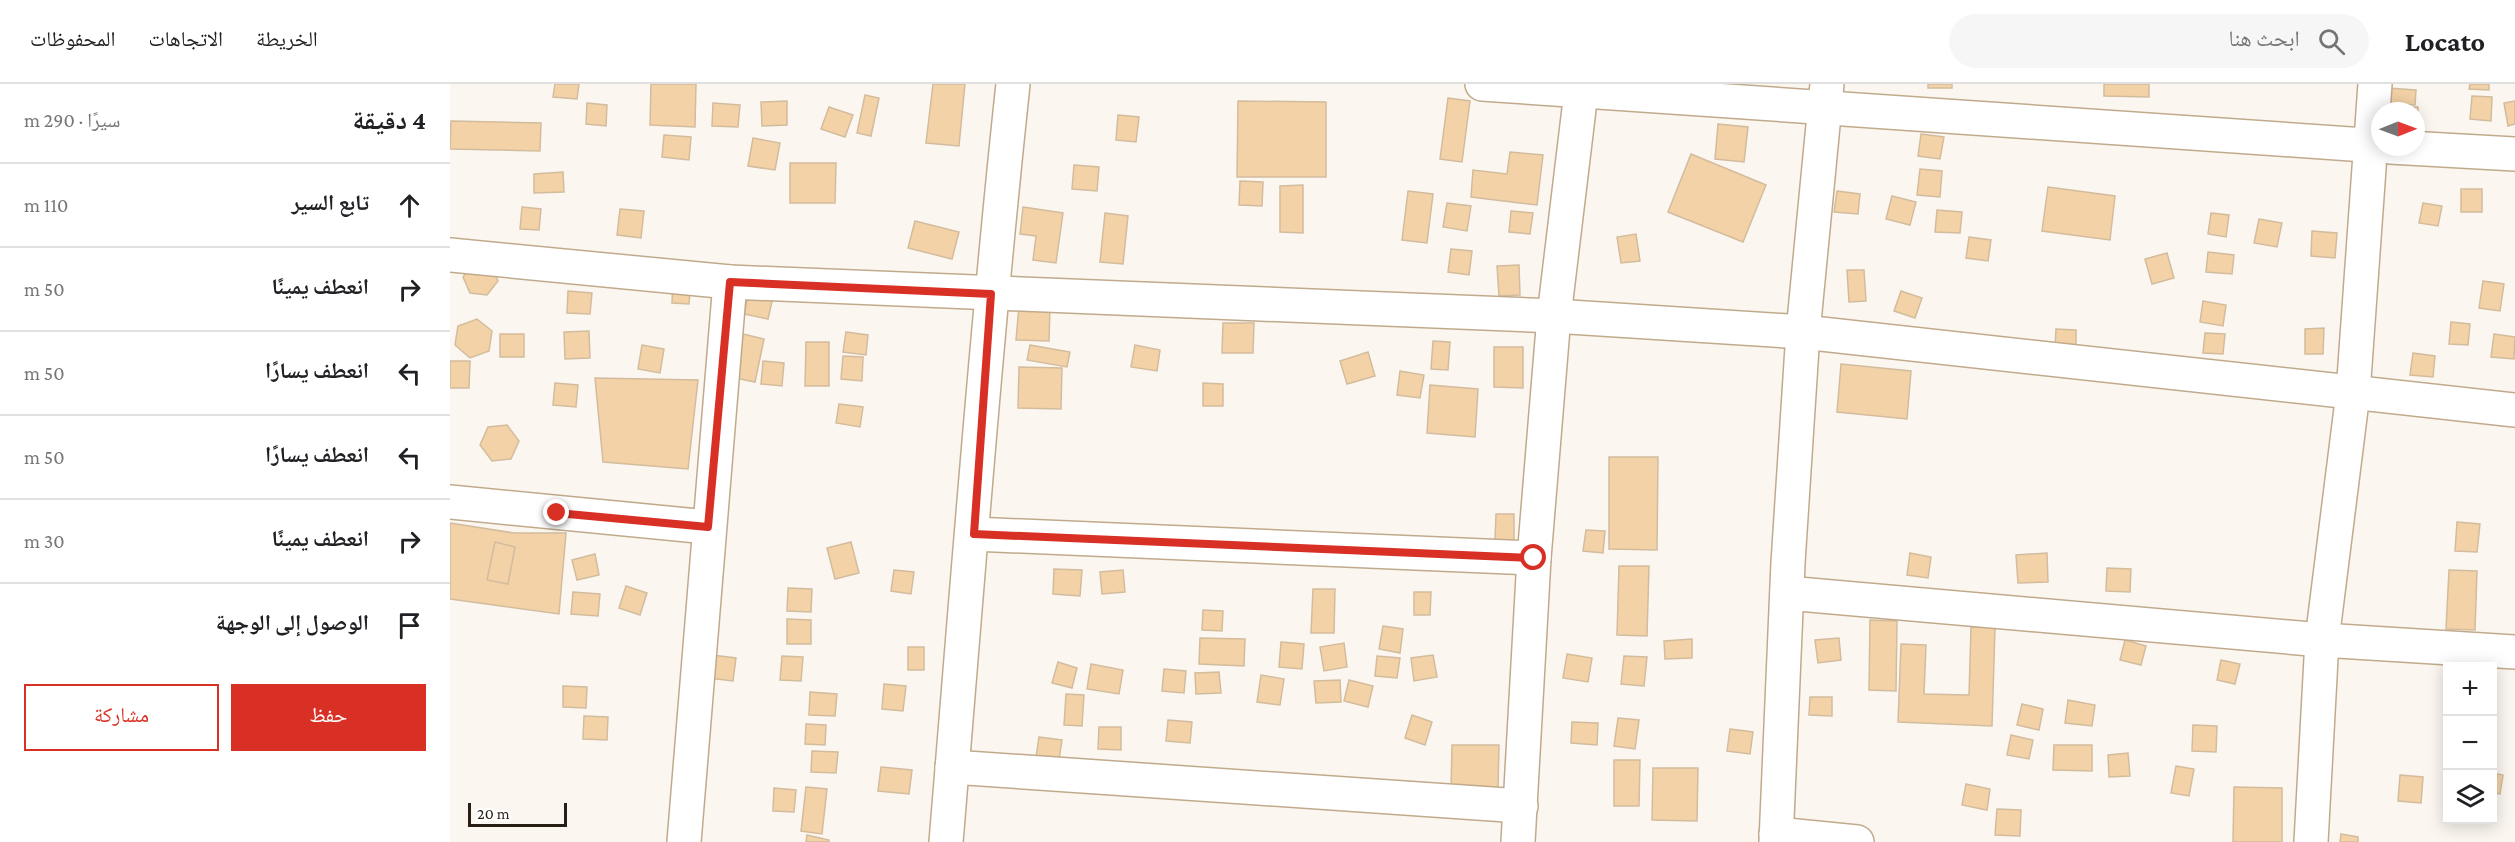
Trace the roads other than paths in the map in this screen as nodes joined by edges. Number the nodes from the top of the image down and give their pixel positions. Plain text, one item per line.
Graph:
1 (1013, 84) edge
2 (1482, 84) edge
3 (2375, 84) edge
4 (1581, 87) edge
5 (1826, 96) edge
6 (2376, 102) edge
7 (2371, 145) edge
8 (2425, 149) edge
9 (2515, 154) edge
10 (2379, 156) edge
11 (450, 255) edge
12 (730, 282) junction
13 (991, 294) junction
14 (1554, 316) junction
15 (1803, 333) junction
16 (2353, 393) junction
17 (2515, 410) edge
18 (450, 502) edge
19 (708, 527) junction
20 (974, 534) junction
21 (1534, 558) junction
22 (1787, 593) junction
23 (2322, 640) junction
24 (2515, 652) edge
25 (952, 767) junction
26 (1521, 806) junction
27 (1776, 838) edge
28 (684, 842) edge
29 (946, 842) edge
30 (1518, 842) edge
31 (1857, 842) edge
32 (2312, 842) edge

1 - 13 street
2 - 4 street
3 - 6 street
4 - 5 street
4 - 14 street
5 - 7 street
5 - 15 street
8 - 9 street
10 - 16 street
11 - 12 street
12 - 13 street
12 - 19 street
13 - 14 street
13 - 20 street
14 - 15 street
14 - 21 street
15 - 16 street
15 - 22 street
16 - 17 street
16 - 23 street
18 - 19 street
19 - 28 street
20 - 21 street
20 - 25 street
21 - 26 street
22 - 23 street
22 - 27 street
23 - 24 street
23 - 32 street
25 - 26 street
25 - 29 street
26 - 30 street
27 - 31 street

